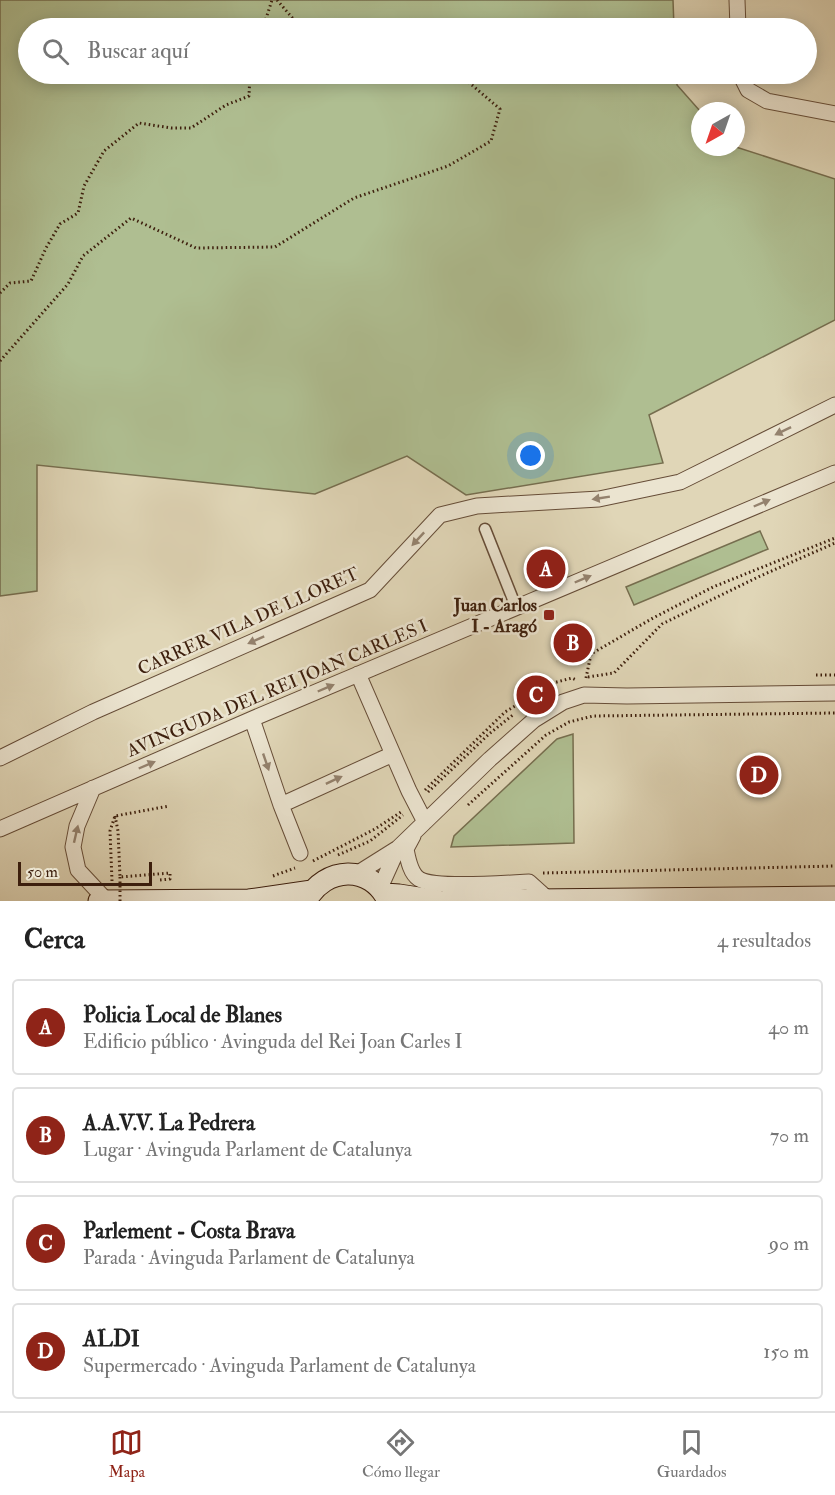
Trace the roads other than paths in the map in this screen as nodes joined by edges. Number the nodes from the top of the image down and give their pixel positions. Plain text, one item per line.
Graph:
1 (737, 0) edge
2 (738, 18) edge
3 (745, 84) edge
4 (835, 114) edge
5 (835, 405) edge
6 (835, 472) edge
7 (485, 529) dead end
8 (516, 607) junction
9 (358, 674) junction
10 (835, 693) edge
11 (252, 719) junction
12 (393, 754) junction
13 (0, 758) edge
14 (93, 788) junction
15 (281, 805) junction
16 (420, 826) junction
17 (0, 829) edge
18 (398, 848) junction
19 (300, 853) dead end
20 (356, 875) junction
21 (384, 895) edge
22 (309, 896) edge
23 (835, 897) edge
24 (251, 900) edge
25 (549, 900) edge
26 (99, 901) edge
27 (107, 901) edge
28 (438, 901) edge
29 (446, 901) edge

1 - 2 street
3 - 4 street
5 -> 13 street, CARRER VILA DE LLORET
8 -> 6 street, AVINGUDA DEL REI JOAN CARLES I
7 - 8 street
8 - 9 street, AVINGUDA DEL REI JOAN CARLES I
11 -> 9 street, AVINGUDA DEL REI JOAN CARLES I
9 - 12 street
10 - 16 street
14 -> 11 street, AVINGUDA DEL REI JOAN CARLES I
11 -> 15 street
15 -> 12 street
12 - 16 street
14 - 17 street, AVINGUDA DEL REI JOAN CARLES I
27 -> 14 street
15 - 19 street
16 - 18 street
16 - 25 street
18 - 20 street
18 - 21 street
20 - 21 main road
20 - 22 main road
21 - 28 main road
22 - 24 main road
23 - 25 main road
24 - 27 main road
25 - 29 main road
26 - 27 main road

